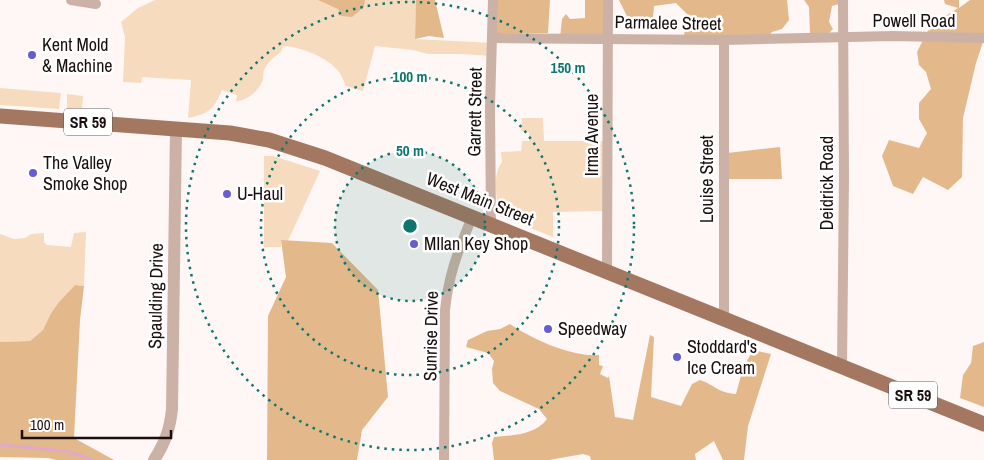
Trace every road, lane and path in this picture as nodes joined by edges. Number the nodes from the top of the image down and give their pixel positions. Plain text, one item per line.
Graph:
1 (72, 0) edge
2 (492, 0) edge
3 (608, 0) edge
4 (844, 0) edge
5 (96, 4) dead end
6 (843, 37) junction
7 (493, 38) junction
8 (608, 38) junction
9 (984, 38) edge
10 (724, 40) junction
11 (0, 116) edge
12 (176, 129) junction
13 (472, 217) junction
14 (491, 224) junction
15 (607, 271) junction
16 (724, 318) junction
17 (842, 366) junction
18 (984, 424) edge
19 (154, 460) edge
20 (444, 460) edge

1 - 5 street
2 - 7 street, Garrett Street
3 - 8 street, Irma Avenue
4 - 6 street, Deidrick Road
6 - 9 street, Powell Road
6 - 10 street, Parmalee Street
6 - 17 street, Deidrick Road
7 - 8 street, Parmalee Street
7 - 14 street, Garrett Street
8 - 10 street, Parmalee Street
8 - 15 street, Irma Avenue
10 - 16 street, Louise Street
11 - 12 main road, West Main Street / SR 59
12 - 13 main road, West Main Street / SR 59
12 - 19 street, Spaulding Drive
13 - 14 main road, West Main Street / SR 59
13 - 20 street, Sunrise Drive
14 - 15 main road, West Main Street / SR 59
15 - 16 main road, West Main Street / SR 59
16 - 17 main road, West Main Street / SR 59
17 - 18 main road, SR 59

